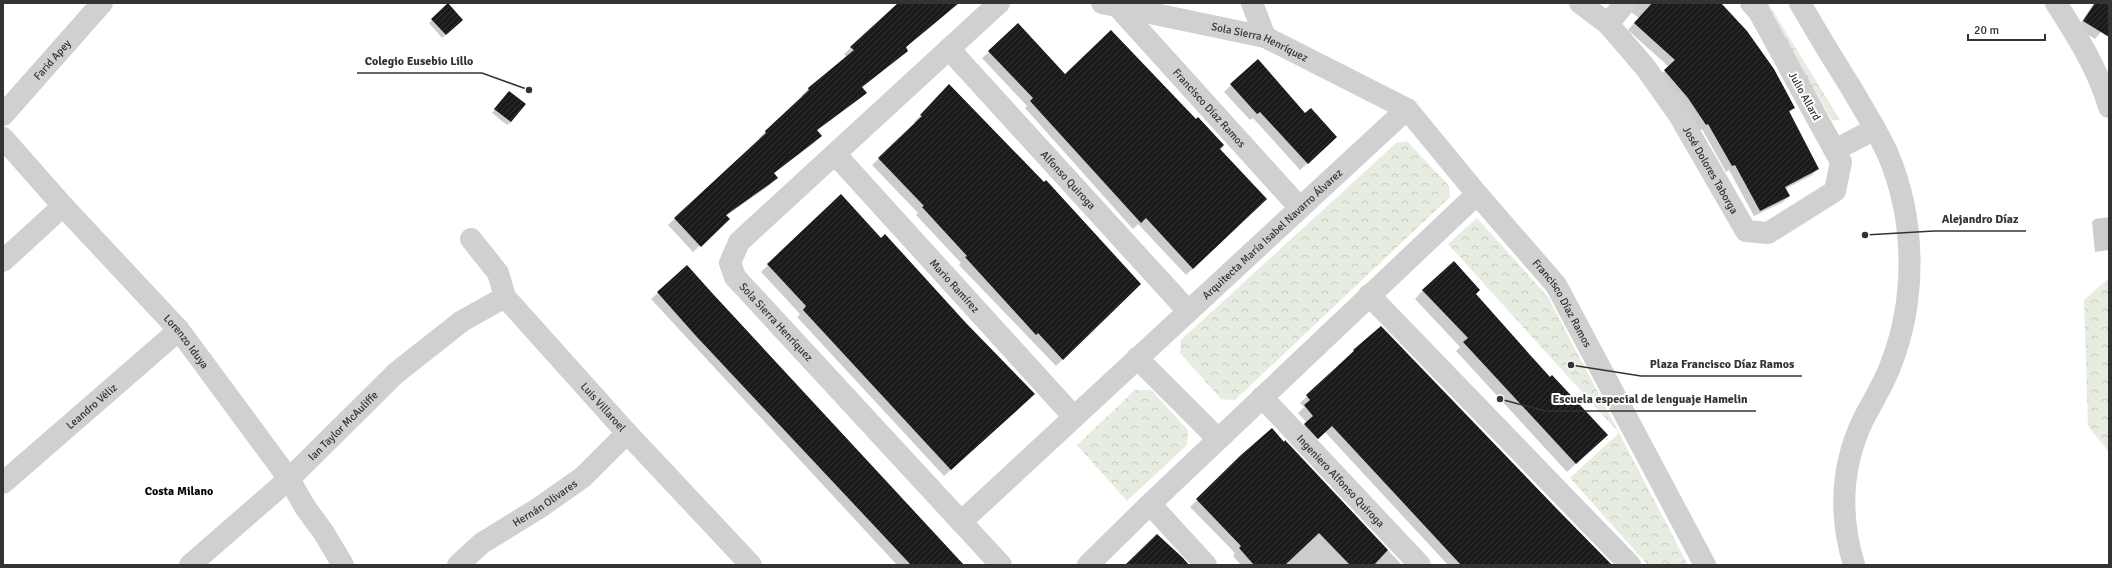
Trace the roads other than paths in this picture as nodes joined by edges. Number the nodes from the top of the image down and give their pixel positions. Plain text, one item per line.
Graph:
1 (102, 3) edge
2 (999, 3) edge
3 (1252, 3) edge
4 (1580, 3) edge
5 (1625, 3) edge
6 (1751, 3) edge
7 (1800, 3) edge
8 (2056, 3) edge
9 (1115, 5) edge
10 (1608, 24) junction
11 (1265, 37) junction
12 (949, 49) junction
13 (2106, 81) edge
14 (2109, 107) edge
15 (1407, 109) junction
16 (3, 115) edge
17 (1876, 129) junction
18 (3, 138) edge
19 (1835, 150) junction
20 (835, 154) junction
21 (1477, 194) junction
22 (64, 206) junction
23 (1300, 208) junction
24 (471, 239) dead end
25 (3, 261) edge
26 (1368, 295) junction
27 (505, 297) junction
28 (1188, 312) junction
29 (179, 330) junction
30 (1137, 358) junction
31 (1262, 397) junction
32 (1074, 417) junction
33 (627, 433) junction
34 (1218, 439) junction
35 (289, 479) junction
36 (3, 483) edge
37 (1150, 504) junction
38 (961, 522) junction
39 (190, 565) edge
40 (343, 565) edge
41 (458, 565) edge
42 (750, 565) edge
43 (1001, 565) edge
44 (1088, 565) edge
45 (1206, 565) edge
46 (1420, 565) edge
47 (1630, 565) edge
48 (1705, 565) edge
49 (1854, 565) edge

1 - 16 street, Farid Apey
2 - 12 street, Sola Sierra Henríquez
3 - 11 street
4 - 10 street, José Dolores Taborga
5 - 10 street
6 - 19 street, Julio Allard
7 - 17 street
8 - 13 street
9 - 11 street, Sola Sierra Henríquez
9 - 23 street, Francisco Díaz Ramos
10 - 19 street, José Dolores Taborga
11 - 15 street, Sola Sierra Henríquez
12 - 20 street, Sola Sierra Henríquez
12 - 28 street, Alfonso Quiroga
13 - 14 street
15 - 21 street, Francisco Díaz Ramos
15 - 23 street, Arquitecta María Isabel Navarro Álvarez
17 - 19 street
17 - 49 street
18 - 22 street, Lorenzo Iduya
20 - 32 street, Mario Ramírez
20 - 38 street, Sola Sierra Henríquez
21 - 26 street
21 - 48 street, Francisco Díaz Ramos
22 - 25 street
22 - 29 street, Lorenzo Iduya
23 - 28 street, Arquitecta María Isabel Navarro Álvarez
24 - 27 street, Luis Villaroel
26 - 31 street
26 - 47 street
27 - 33 street, Luis Villaroel
27 - 35 street, Ian Taylor McAuliffe
28 - 30 street, Arquitecta María Isabel Navarro Álvarez
29 - 35 street, Lorenzo Iduya
29 - 36 street, Leandro Véliz
30 - 32 street, Arquitecta María Isabel Navarro Álvarez
30 - 34 street
31 - 34 street
31 - 46 street, Ingeniero Alfonso Quiroga
32 - 38 street, Arquitecta María Isabel Navarro Álvarez
33 - 41 street, Hernán Olivares
33 - 42 street, Luis Villaroel
34 - 37 street
35 - 39 street, Ian Taylor McAuliffe
35 - 40 street, Lorenzo Iduya
37 - 44 street
37 - 45 street
38 - 43 street, Sola Sierra Henríquez

